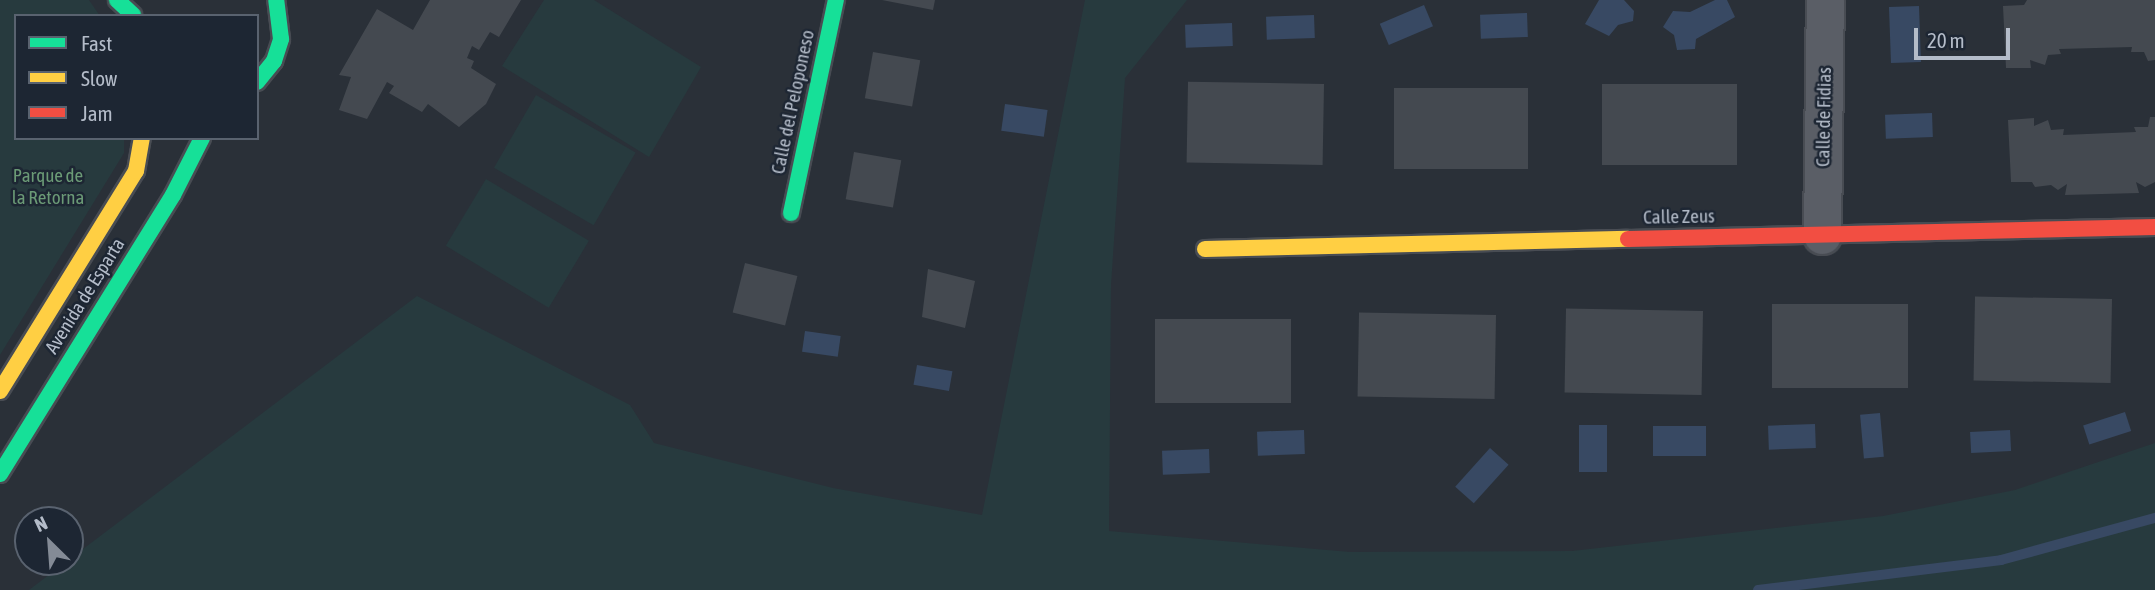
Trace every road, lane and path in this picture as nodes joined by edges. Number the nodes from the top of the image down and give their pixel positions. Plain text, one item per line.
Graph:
1 (117, 0) edge
2 (276, 0) edge
3 (836, 0) edge
4 (1825, 0) edge
5 (132, 14) edge
6 (259, 80) edge
7 (142, 140) edge
8 (201, 140) edge
9 (791, 213) dead end
10 (2155, 227) edge
11 (1822, 235) junction
12 (1205, 248) dead end
13 (0, 391) edge
14 (0, 474) edge

1 - 5 street
2 - 6 street
3 - 9 street, Calle del Peloponeso
4 - 11 street, Calle de Fidias
7 - 13 street, Avenida de Esparta
8 - 14 street, Avenida de Esparta
10 - 11 street, Calle Zeus
11 - 12 street, Calle Zeus

